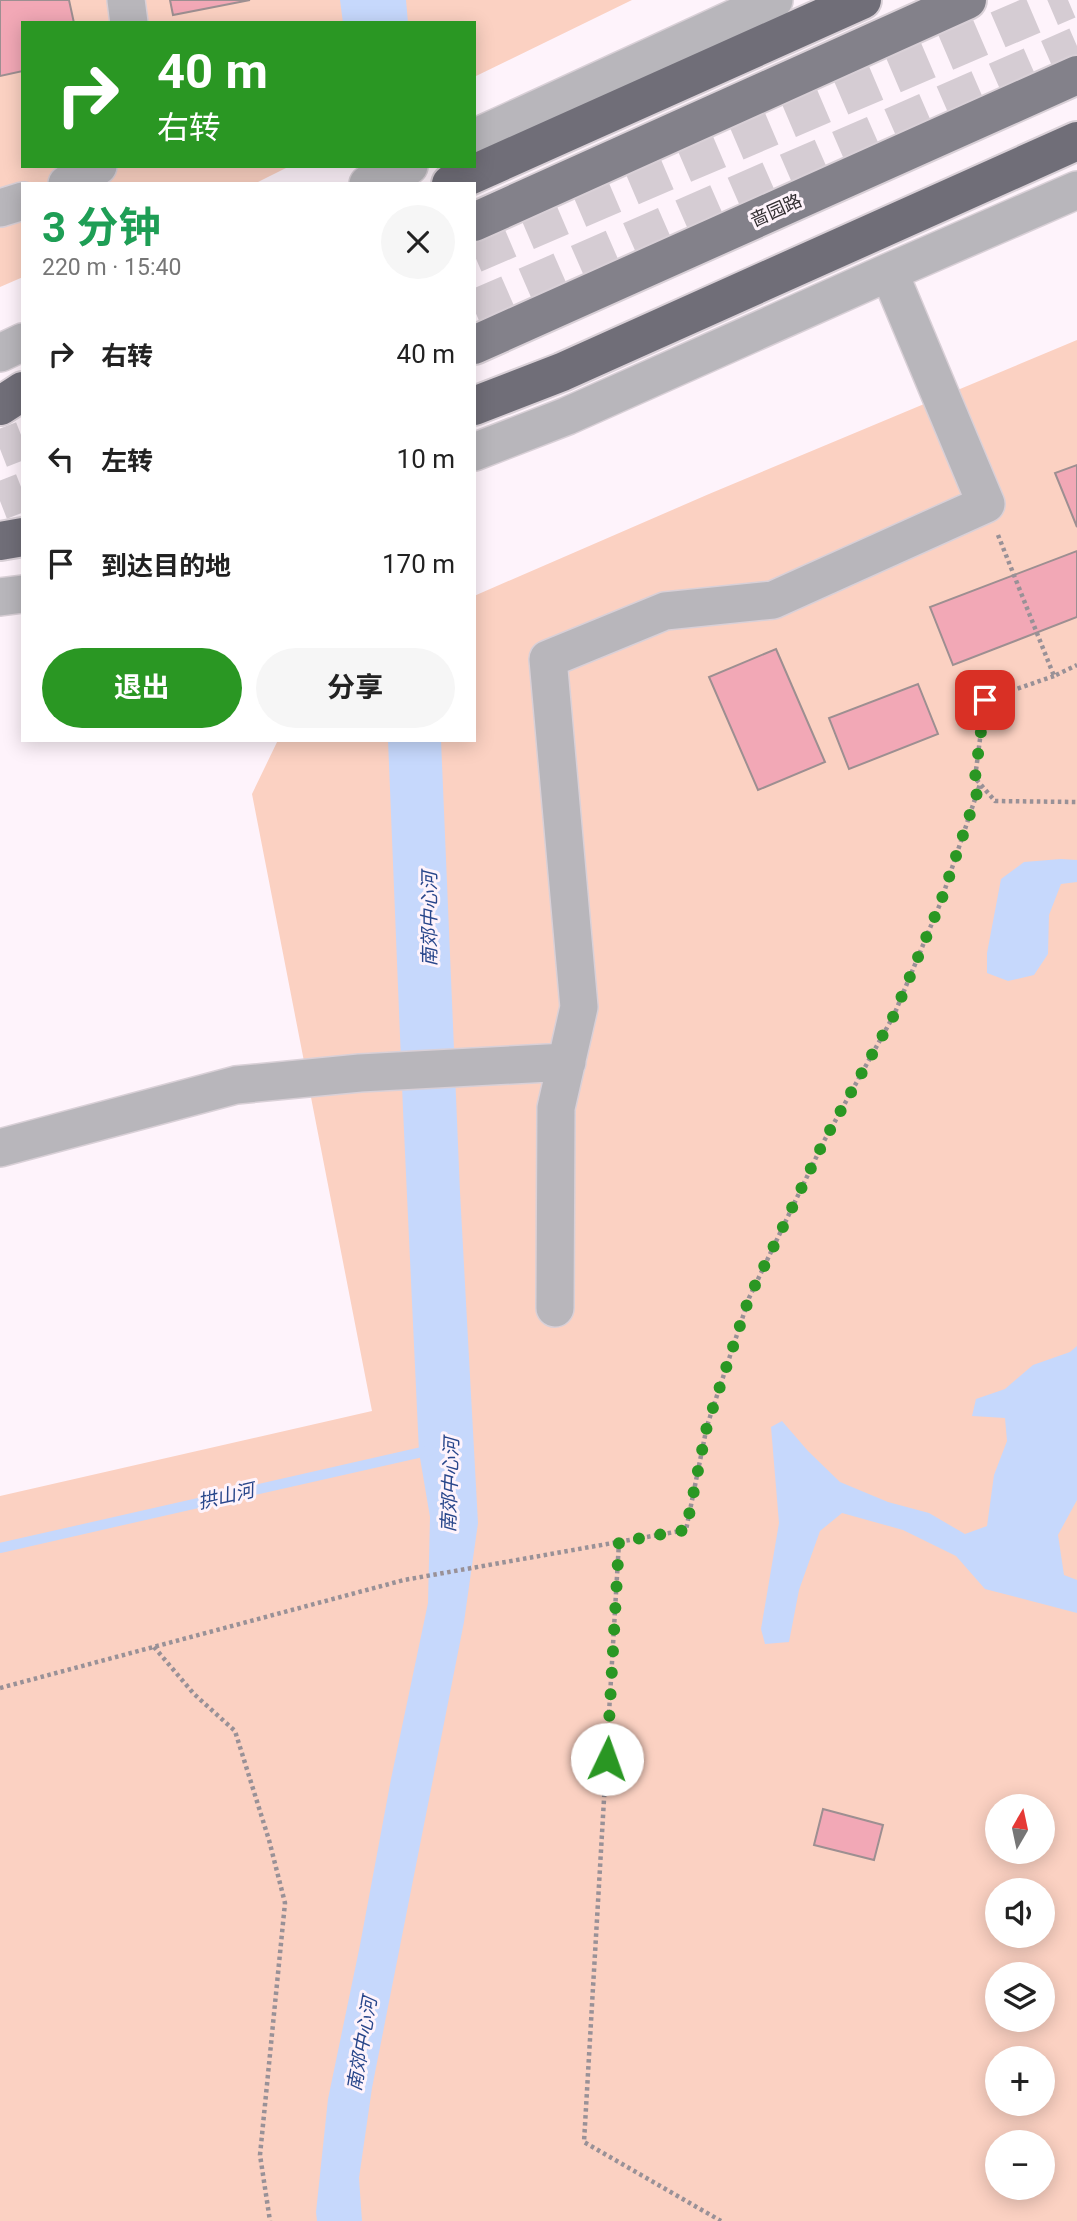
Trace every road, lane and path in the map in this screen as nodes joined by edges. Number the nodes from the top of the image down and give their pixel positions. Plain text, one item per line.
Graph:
1 (126, 0) edge
2 (774, 0) edge
3 (862, 0) edge
4 (967, 0) edge
5 (129, 21) edge
6 (1077, 75) edge
7 (476, 137) edge
8 (1077, 141) edge
9 (95, 168) edge
10 (404, 168) edge
11 (70, 182) edge
12 (373, 182) edge
13 (455, 182) edge
14 (1077, 190) edge
15 (21, 202) edge
16 (0, 208) edge
17 (476, 221) edge
18 (889, 271) junction
19 (21, 343) edge
20 (476, 344) edge
21 (0, 353) edge
22 (21, 392) edge
23 (0, 406) edge
24 (476, 406) edge
25 (21, 410) edge
26 (0, 418) edge
27 (476, 451) edge
28 (986, 505) junction
29 (21, 532) edge
30 (21, 537) edge
31 (0, 541) edge
32 (21, 594) edge
33 (0, 597) edge
34 (1077, 665) edge
35 (1054, 676) junction
36 (980, 784) junction
37 (1077, 802) edge
38 (567, 1062) junction
39 (0, 1148) edge
40 (555, 1308) dead end
41 (619, 1542) junction
42 (153, 1647) junction
43 (0, 1688) edge
44 (270, 2221) edge
45 (721, 2221) edge

1 - 5 street
2 - 7 street
3 - 13 highway
4 - 17 main road
6 - 20 main road, 啬园路
8 - 24 highway
9 - 11 street
10 - 12 street
14 - 18 street
15 - 16 street
18 - 27 street
18 - 28 street
19 - 21 street
22 - 23 highway
25 - 26 main road
28 - 35 path
28 - 38 street
29 - 31 main road
30 - 31 highway
32 - 33 street
34 - 35 path
35 - 36 path
36 - 37 path
36 - 41 path
38 - 39 street
38 - 40 street
41 - 42 path
41 - 45 path
42 - 43 path
42 - 44 path

